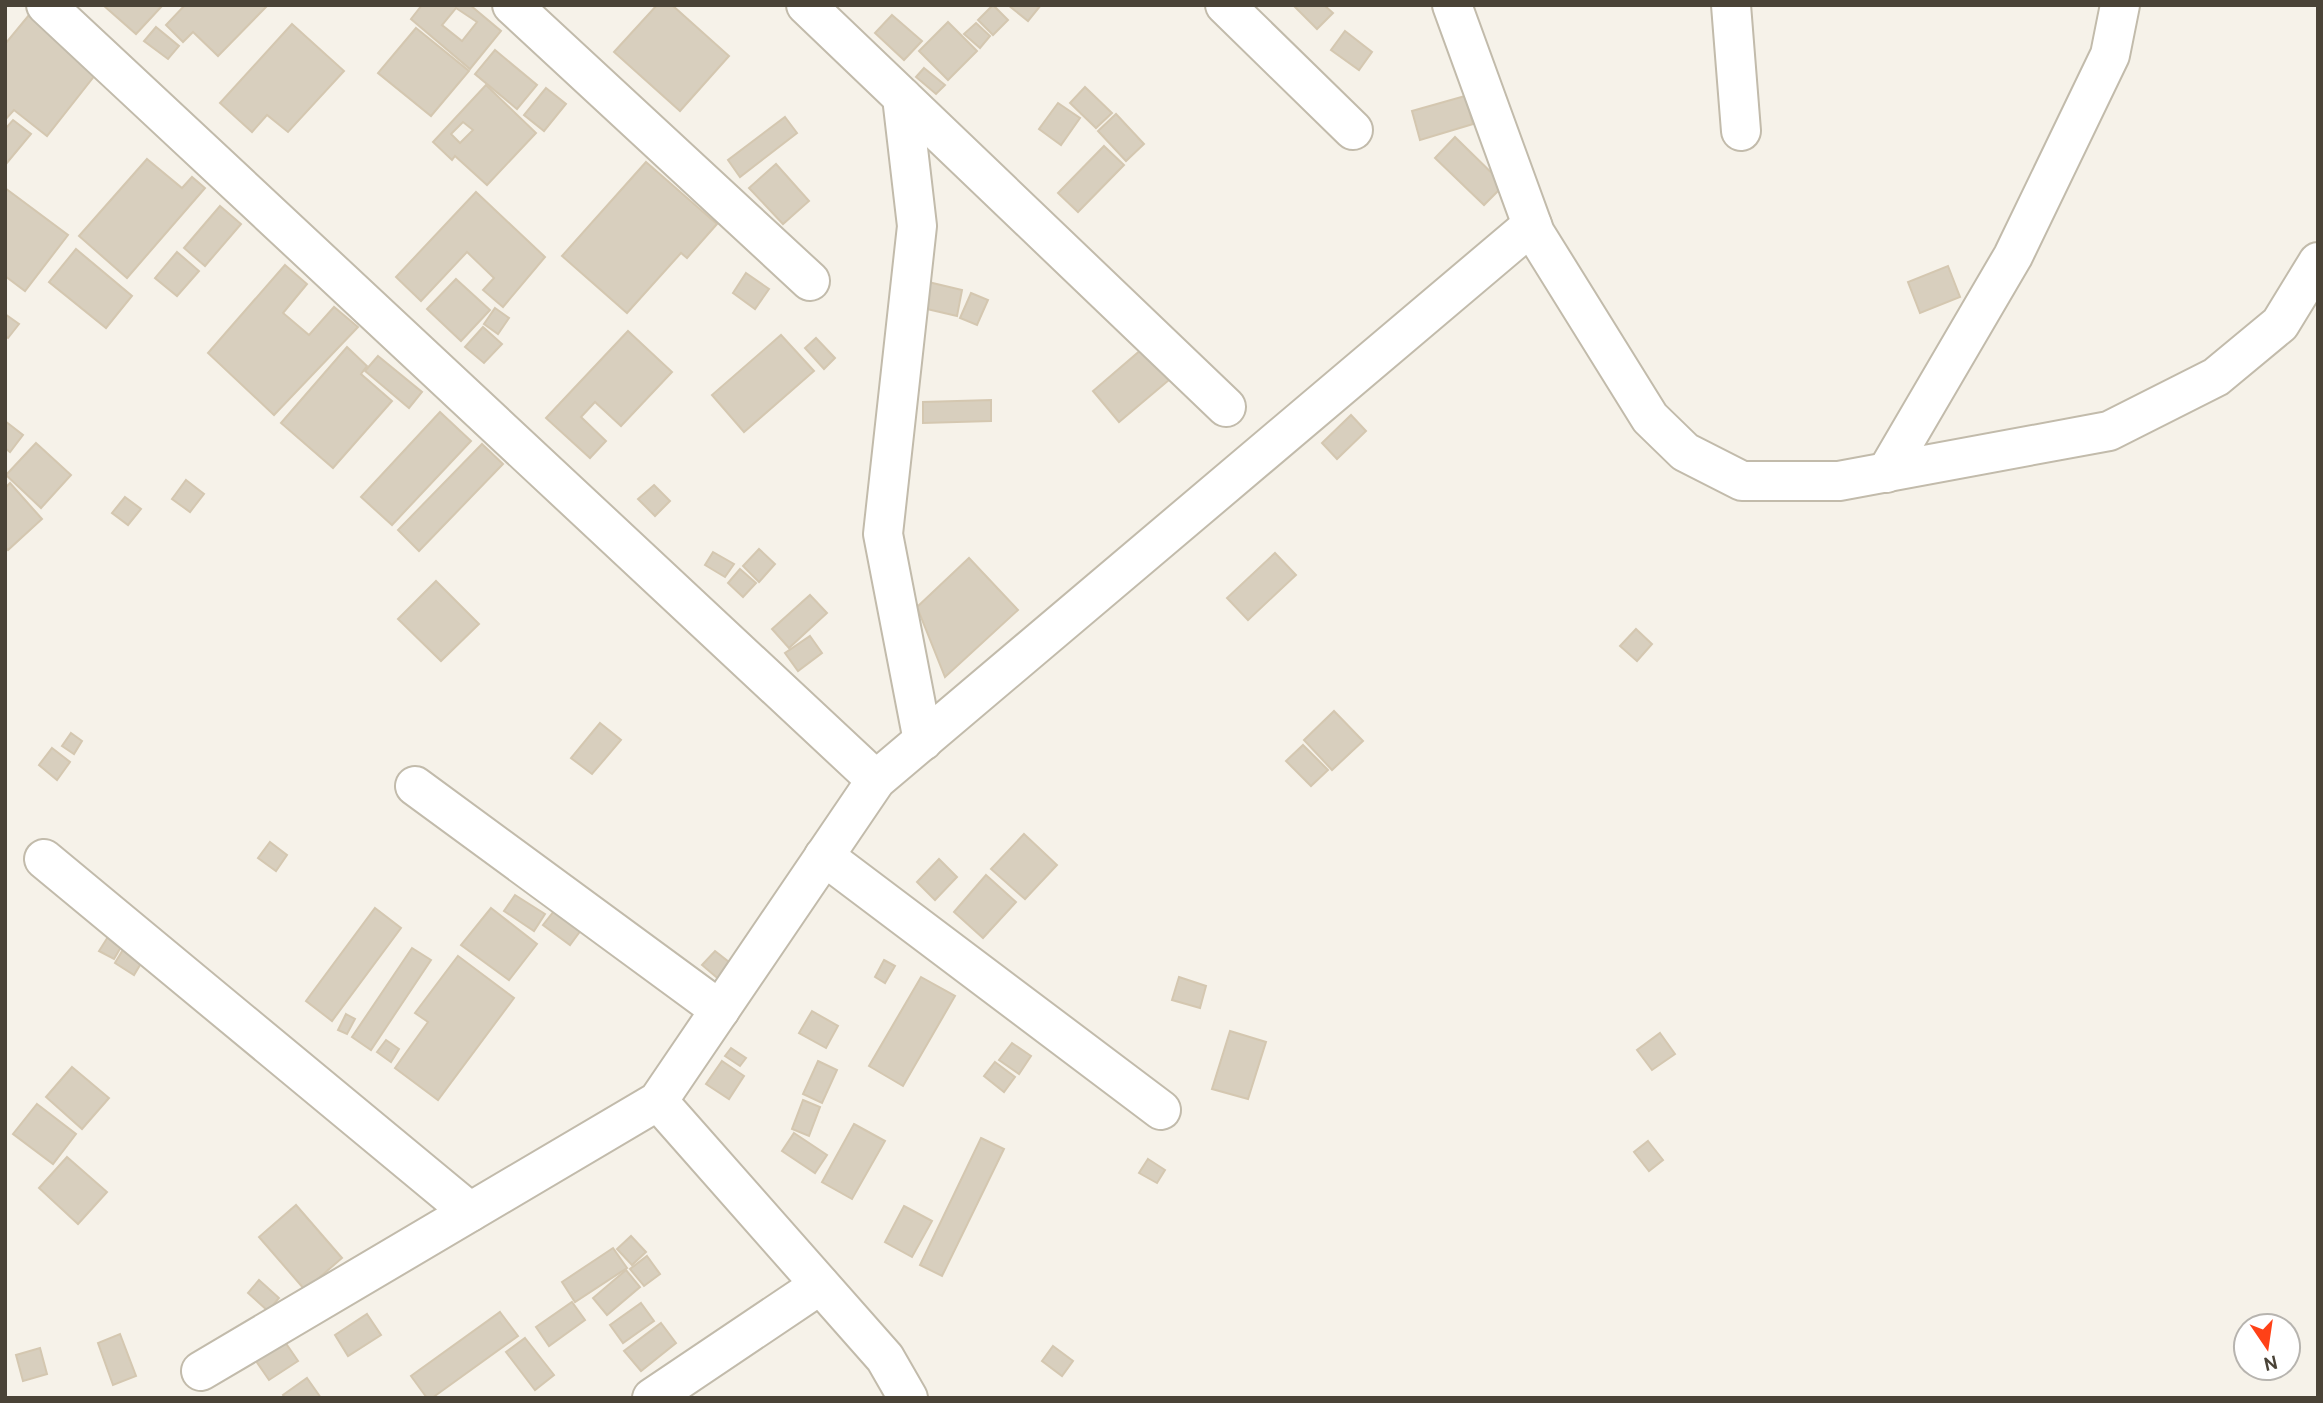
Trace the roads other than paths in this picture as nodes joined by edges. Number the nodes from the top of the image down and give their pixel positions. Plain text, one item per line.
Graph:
1 (46, 5) edge
2 (512, 5) edge
3 (806, 5) edge
4 (1225, 5) edge
5 (1452, 5) edge
6 (1731, 5) edge
7 (2120, 5) edge
8 (902, 97) junction
9 (1353, 130) dead end
10 (1741, 131) dead end
11 (1532, 225) junction
12 (2318, 261) edge
13 (810, 281) dead end
14 (1226, 407) dead end
15 (1886, 473) junction
16 (922, 741) junction
17 (876, 780) junction
18 (415, 786) dead end
19 (824, 856) junction
20 (44, 859) dead end
21 (720, 1010) junction
22 (658, 1101) junction
23 (1161, 1110) dead end
24 (470, 1212) junction
25 (820, 1285) junction
26 (201, 1370) dead end
27 (652, 1398) edge
28 (908, 1398) edge

1 - 17 street
2 - 13 street
3 - 8 street
4 - 9 street
5 - 11 street
6 - 10 street
7 - 15 street
8 - 14 street
8 - 16 street
11 - 15 street
11 - 16 street
12 - 15 street
16 - 17 street
17 - 19 street
18 - 21 street
19 - 21 street
19 - 23 street
20 - 24 street
21 - 22 street
22 - 24 street
22 - 25 street
24 - 26 street
25 - 27 street
25 - 28 street

